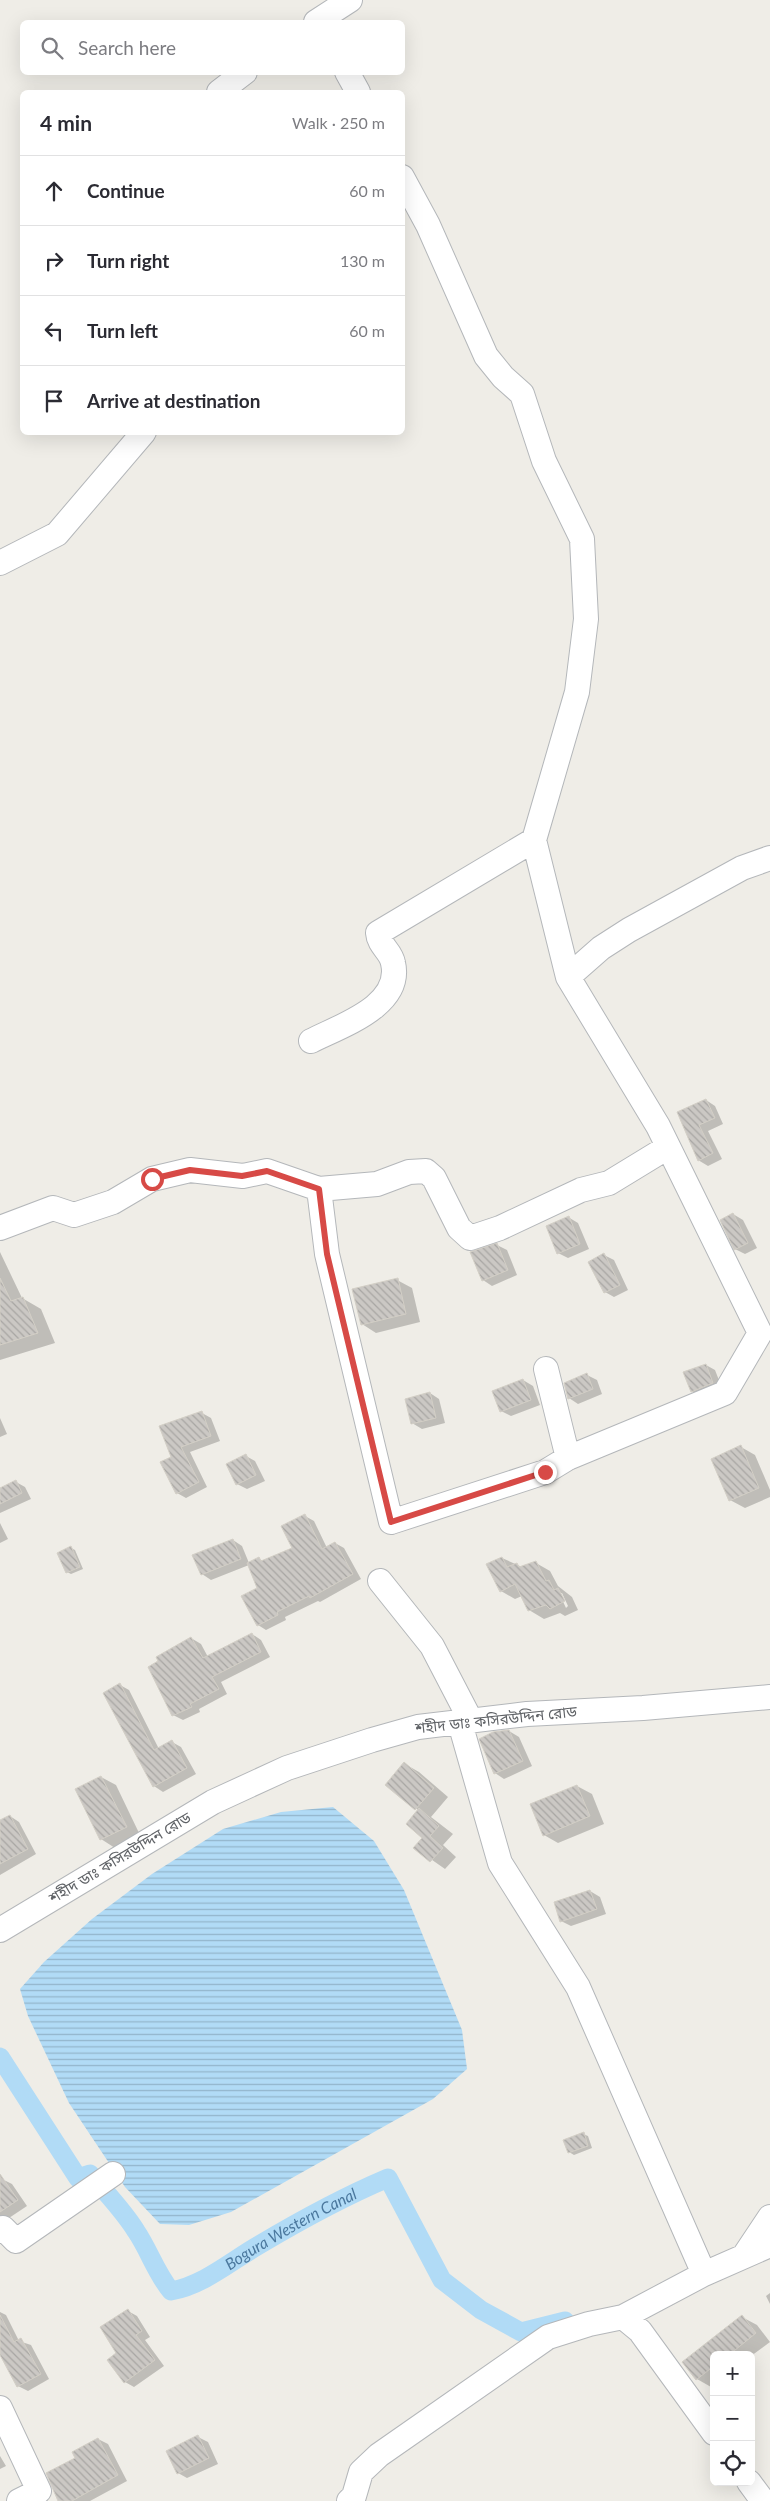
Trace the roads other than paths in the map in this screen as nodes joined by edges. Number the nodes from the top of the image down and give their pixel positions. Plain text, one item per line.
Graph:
1 (350, 0) edge
2 (322, 20) edge
3 (241, 75) edge
4 (349, 75) edge
5 (222, 90) edge
6 (357, 90) edge
7 (405, 183) edge
8 (141, 435) edge
9 (0, 563) edge
10 (534, 840) junction
11 (770, 858) edge
12 (568, 977) junction
13 (311, 1041) dead end
14 (668, 1147) junction
15 (319, 1189) junction
16 (0, 1228) edge
17 (765, 1330) edge
18 (546, 1369) dead end
19 (568, 1458) junction
20 (380, 1581) dead end
21 (770, 1697) edge
22 (466, 1722) junction
23 (0, 1930) edge
24 (104, 2180) dead end
25 (770, 2217) edge
26 (0, 2230) edge
27 (770, 2245) edge
28 (744, 2256) junction
29 (704, 2274) junction
30 (623, 2317) junction
31 (0, 2408) edge
32 (710, 2427) edge
33 (752, 2486) edge
34 (19, 2501) edge
35 (349, 2501) edge
36 (763, 2501) edge

1 - 2 street
3 - 5 street
4 - 6 street
7 - 10 street
8 - 9 street
10 - 12 street
10 - 13 street
11 - 12 street
12 - 14 street
14 - 15 street
14 - 17 street
15 - 16 street
15 - 19 street
17 - 19 street
18 - 19 street
20 - 22 street
21 - 22 street, শহীদ ডাঃ কসিরউদ্দিন রোড
22 - 23 street, শহীদ ডাঃ কসিরউদ্দিন রোড
22 - 29 street
24 - 26 street
25 - 28 street
27 - 28 street
28 - 29 street
29 - 30 street
30 - 32 street
30 - 35 street
31 - 34 street
33 - 36 street

